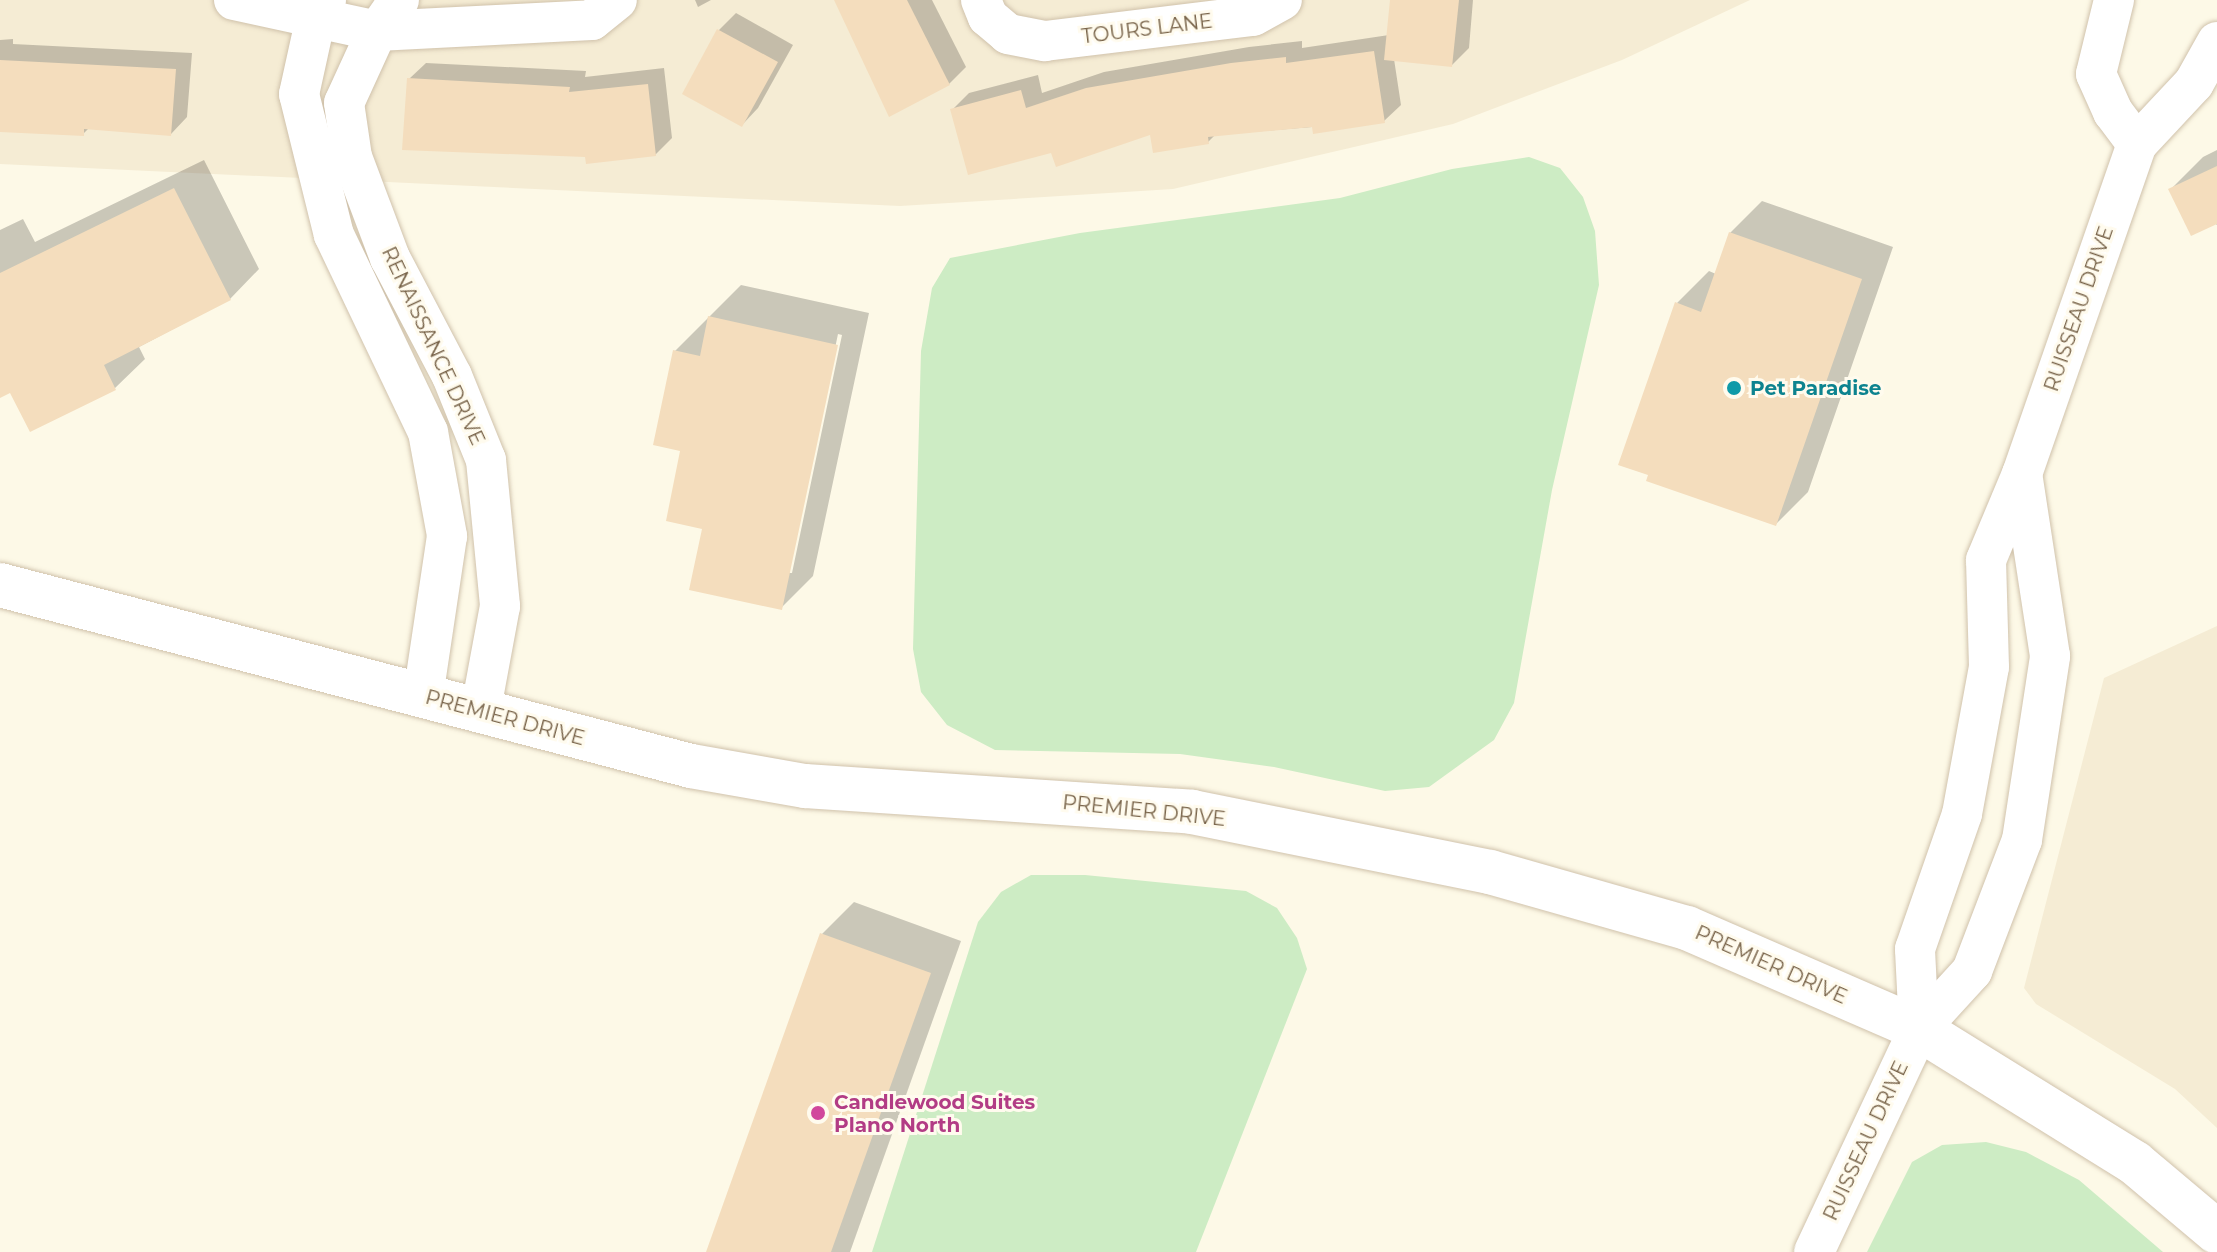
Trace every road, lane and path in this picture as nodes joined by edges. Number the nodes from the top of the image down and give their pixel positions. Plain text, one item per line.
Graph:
1 (234, 0) edge
2 (617, 0) edge
3 (981, 0) edge
4 (1282, 0) edge
5 (2114, 0) edge
6 (321, 9) edge
7 (388, 15) edge
8 (2217, 42) edge
9 (2137, 144) junction
10 (416, 309) junction
11 (375, 329) junction
12 (2022, 474) junction
13 (0, 585) edge
14 (423, 696) junction
15 (481, 709) junction
16 (1965, 797) junction
17 (2026, 808) junction
18 (1919, 1029) junction
19 (2217, 1232) edge
20 (1814, 1252) edge

1 - 6 street
2 - 7 street
3 - 4 street, TOURS LANE
5 - 9 street
6 - 7 street
6 - 11 street, RENAISSANCE DRIVE
7 - 10 street, RENAISSANCE DRIVE
8 - 9 street, RUISSEAU DRIVE
9 - 12 street, RUISSEAU DRIVE
10 - 11 street
10 - 15 street, RENAISSANCE DRIVE
11 - 14 street, RENAISSANCE DRIVE
12 - 16 street, RUISSEAU DRIVE
12 - 17 street, RUISSEAU DRIVE
13 - 14 street, PREMIER DRIVE
14 - 15 street, PREMIER DRIVE
15 - 18 street, PREMIER DRIVE
16 - 17 street
16 - 18 street, RUISSEAU DRIVE
17 - 18 street, RUISSEAU DRIVE
18 - 19 street, PREMIER DRIVE
18 - 20 street, RUISSEAU DRIVE

